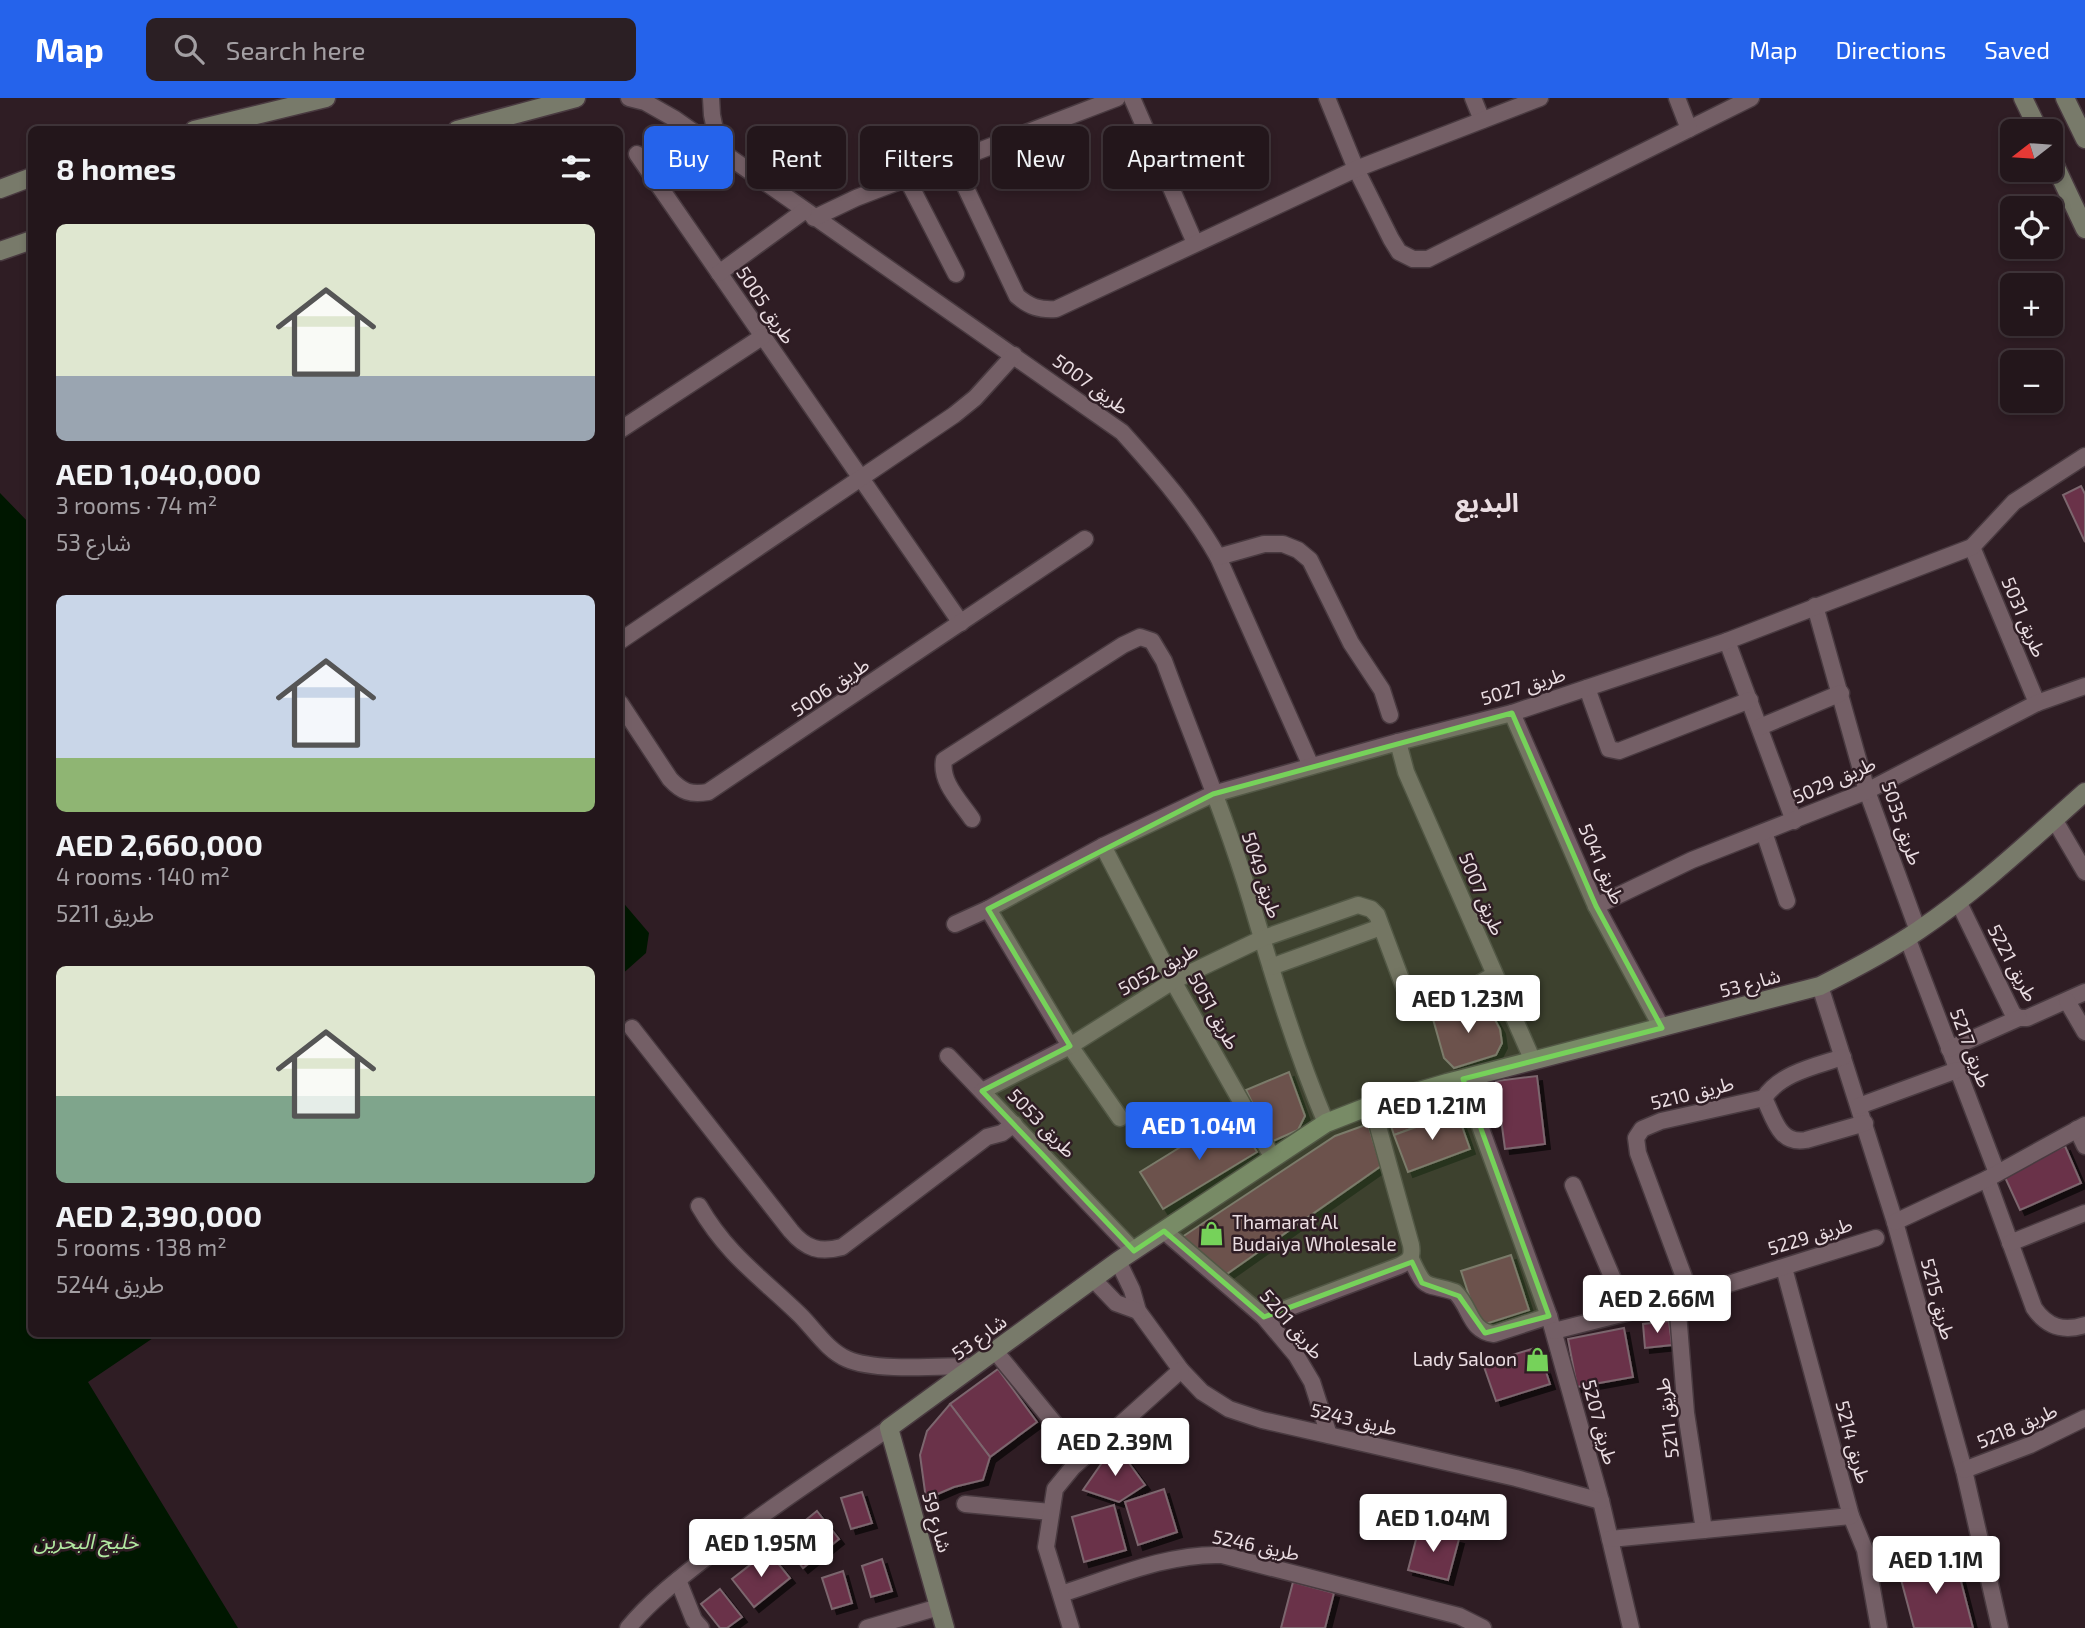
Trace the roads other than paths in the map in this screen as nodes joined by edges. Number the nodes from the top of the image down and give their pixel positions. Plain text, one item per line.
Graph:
1 (326, 98) edge
2 (576, 98) edge
3 (629, 98) edge
4 (711, 98) edge
5 (1117, 98) edge
6 (1132, 98) edge
7 (1327, 98) edge
8 (1473, 98) edge
9 (1540, 98) edge
10 (1677, 98) edge
11 (1751, 98) edge
12 (2023, 98) edge
13 (2065, 98) edge
14 (2033, 119) edge
15 (1482, 120) junction
16 (514, 121) edge
17 (210, 126) edge
18 (482, 126) edge
19 (685, 126) edge
20 (714, 126) edge
21 (1689, 128) junction
22 (2085, 139) edge
23 (978, 151) edge
24 (637, 154) dead end
25 (733, 159) edge
26 (1356, 169) junction
27 (28, 170) edge
28 (0, 176) edge
29 (28, 178) edge
30 (2063, 182) edge
31 (0, 189) edge
32 (880, 189) edge
33 (912, 189) edge
34 (966, 189) edge
35 (809, 215) junction
36 (2085, 229) edge
37 (28, 241) edge
38 (1195, 243) junction
39 (0, 251) edge
40 (719, 273) junction
41 (956, 274) dead end
42 (762, 337) junction
43 (1014, 355) junction
44 (623, 428) edge
45 (2085, 456) edge
46 (861, 479) junction
47 (1086, 539) dead end
48 (1972, 547) junction
49 (1218, 557) junction
50 (1815, 606) junction
51 (961, 623) junction
52 (623, 639) edge
53 (1727, 641) junction
54 (2085, 686) edge
55 (1587, 688) junction
56 (1841, 693) junction
57 (1750, 700) junction
58 (2037, 703) junction
59 (623, 708) edge
60 (1512, 713) junction
61 (1390, 715) dead end
62 (1760, 727) junction
63 (1398, 742) junction
64 (1311, 766) junction
65 (1867, 791) junction
66 (2085, 792) edge
67 (1213, 794) junction
68 (972, 819) dead end
69 (2054, 819) junction
70 (1794, 821) junction
71 (1764, 832) junction
72 (1103, 846) junction
73 (2085, 872) edge
74 (1787, 901) dead end
75 (1958, 901) junction
76 (1596, 906) junction
77 (988, 909) junction
78 (955, 924) dead end
79 (1381, 927) junction
80 (1912, 934) junction
81 (1261, 939) junction
82 (1271, 967) junction
83 (1494, 975) junction
84 (1173, 981) junction
85 (1820, 986) junction
86 (2085, 992) edge
87 (2067, 1001) junction
88 (2019, 1018) junction
89 (632, 1028) dead end
90 (1662, 1028) junction
91 (2085, 1032) edge
92 (1070, 1046) junction
93 (1949, 1049) junction
94 (948, 1056) dead end
95 (1843, 1057) junction
96 (1533, 1061) junction
97 (1957, 1070) junction
98 (1463, 1079) junction
99 (982, 1091) junction
100 (1764, 1098) junction
101 (1372, 1105) junction
102 (1859, 1106) junction
103 (1120, 1118) dead end
104 (1009, 1119) junction
105 (1865, 1123) junction
106 (1326, 1124) junction
107 (2081, 1127) edge
108 (1636, 1138) joint
109 (2085, 1146) edge
110 (1273, 1158) junction
111 (1992, 1176) junction
112 (1573, 1185) dead end
113 (699, 1206) dead end
114 (2085, 1213) edge
115 (1895, 1222) junction
116 (1164, 1231) junction
117 (1876, 1238) dead end
118 (2010, 1243) junction
119 (1134, 1251) junction
120 (1411, 1259) junction
121 (1118, 1261) junction
122 (1784, 1268) junction
123 (1094, 1280) junction
124 (1684, 1298) junction
125 (1139, 1311) junction
126 (1627, 1312) junction
127 (1264, 1317) junction
128 (1551, 1323) junction
129 (2085, 1325) edge
130 (995, 1351) junction
131 (974, 1366) junction
132 (1181, 1370) junction
133 (2085, 1418) edge
134 (888, 1428) junction
135 (1329, 1435) junction
136 (1083, 1458) junction
137 (1964, 1470) junction
138 (1601, 1501) junction
139 (965, 1504) dead end
140 (1051, 1512) junction
141 (1851, 1517) junction
142 (1704, 1530) junction
143 (1609, 1539) junction
144 (678, 1580) junction
145 (1061, 1594) junction
146 (939, 1607) junction
147 (628, 1628) edge
148 (701, 1628) edge
149 (867, 1628) edge
150 (945, 1628) edge
151 (1071, 1628) edge
152 (1483, 1628) edge
153 (1631, 1628) edge
154 (1879, 1628) edge
155 (2000, 1628) edge

1 - 17 street
2 - 16 street
3 - 19 street, طريق 5007
4 - 20 street
5 - 23 street
6 - 38 street
7 - 26 street
8 - 15 street
9 - 15 street
10 - 21 street
11 - 21 street
12 - 14 street
13 - 22 street
15 - 26 street
16 - 18 street
21 - 26 street
24 - 40 street, طريق 5005
25 - 35 street, طريق 5007
26 - 38 street
27 - 28 street
29 - 31 street
30 - 36 street
32 - 35 street
33 - 41 street
34 - 38 street
35 - 40 street
35 - 43 street, طريق 5007
37 - 39 street
40 - 42 street, طريق 5005
42 - 44 street
42 - 46 street, طريق 5005
43 - 46 street
43 - 49 street, طريق 5007
45 - 48 street, طريق 5027
46 - 51 street, طريق 5005
46 - 52 street
47 - 51 street, طريق 5006
48 - 50 street, طريق 5027
48 - 58 street, طريق 5031
49 - 61 street
49 - 64 street, طريق 5007
50 - 53 street, طريق 5027
50 - 56 street, طريق 5035
51 - 59 street, طريق 5006
53 - 55 street, طريق 5027
53 - 57 street
54 - 58 street, طريق 5029
55 - 57 street
55 - 60 street, طريق 5027
56 - 62 street
56 - 65 street, طريق 5035
57 - 62 street
58 - 65 street, طريق 5029
60 - 63 street, طريق 5027
60 - 76 street, طريق 5041
62 - 70 street
63 - 64 street, طريق 5027
63 - 83 street, طريق 5007
64 - 67 street, طريق 5027
65 - 70 street, طريق 5029
65 - 80 street, طريق 5035
66 - 69 street, شارع 53
67 - 68 street, طريق 5049
67 - 72 street, طريق 5027
67 - 81 street, طريق 5049
69 - 73 street
69 - 75 street, شارع 53
70 - 71 street, طريق 5029
71 - 74 street
71 - 76 street, طريق 5029
72 - 77 street, طريق 5027
72 - 84 street, طريق 5051
75 - 80 street, شارع 53
75 - 88 street, طريق 5221
76 - 90 street, طريق 5041
77 - 78 street, طريق 5027
77 - 92 street
79 - 81 street, طريق 5052
79 - 82 street
79 - 83 street
80 - 85 street, شارع 53
80 - 93 street, طريق 5217
81 - 82 street, طريق 5049
81 - 84 street, طريق 5052
82 - 106 street, طريق 5049
83 - 96 street, طريق 5007
84 - 92 street, طريق 5052
84 - 110 street, طريق 5051
85 - 90 street, شارع 53
85 - 95 street, طريق 5215
86 - 87 street, طريق 5221
87 - 88 street, طريق 5221
87 - 91 street
88 - 93 street
89 - 104 street
90 - 96 street, شارع 53
92 - 99 street, طريق 5052
92 - 103 street
93 - 97 street, طريق 5217
94 - 99 street, طريق 5053
95 - 100 street
95 - 102 street, طريق 5215
96 - 98 street, شارع 53
97 - 102 street
97 - 111 street, طريق 5217
98 - 101 street, شارع 53
98 - 128 street, طريق 5207
99 - 104 street, طريق 5053
100 - 105 street
100 - 108 street, طريق 5210
101 - 106 street, شارع 53
101 - 120 street
102 - 105 street, طريق 5215
104 - 119 street, طريق 5053
105 - 115 street, طريق 5215
106 - 110 street, شارع 53
107 - 109 street
107 - 111 street
108 - 124 street, طريق 5211
110 - 116 street, شارع 53
111 - 115 street
111 - 118 street, طريق 5217
112 - 126 street
113 - 131 street
114 - 118 street
115 - 137 street, طريق 5215
116 - 119 street, شارع 53
116 - 127 street, طريق 5201
117 - 122 street, طريق 5229
118 - 129 street, طريق 5217
119 - 121 street, شارع 53
120 - 127 street
120 - 128 street, طريق 5229
121 - 123 street, شارع 53
121 - 125 street, طريق 5243
122 - 124 street, طريق 5229
122 - 141 street, طريق 5214
123 - 125 street, طريق 5243
123 - 130 street, شارع 53
124 - 126 street, طريق 5229
124 - 142 street, طريق 5211
125 - 132 street, طريق 5243
126 - 128 street, طريق 5229
127 - 135 street, طريق 5201
128 - 138 street, طريق 5207
130 - 131 street, شارع 53
130 - 136 street
131 - 134 street, شارع 53
132 - 135 street, طريق 5243
132 - 136 street
133 - 137 street, طريق 5218
134 - 144 street, شارع 53
134 - 146 street, شارع 59
135 - 138 street, طريق 5243
136 - 140 street
137 - 155 street, طريق 5215
138 - 143 street, طريق 5207
139 - 140 street
140 - 145 street
141 - 142 street
141 - 154 street, طريق 5214
142 - 143 street
143 - 153 street, طريق 5207
144 - 147 street, شارع 53
144 - 148 street
145 - 151 street
145 - 152 street, طريق 5246
146 - 149 street
146 - 150 street, شارع 59

